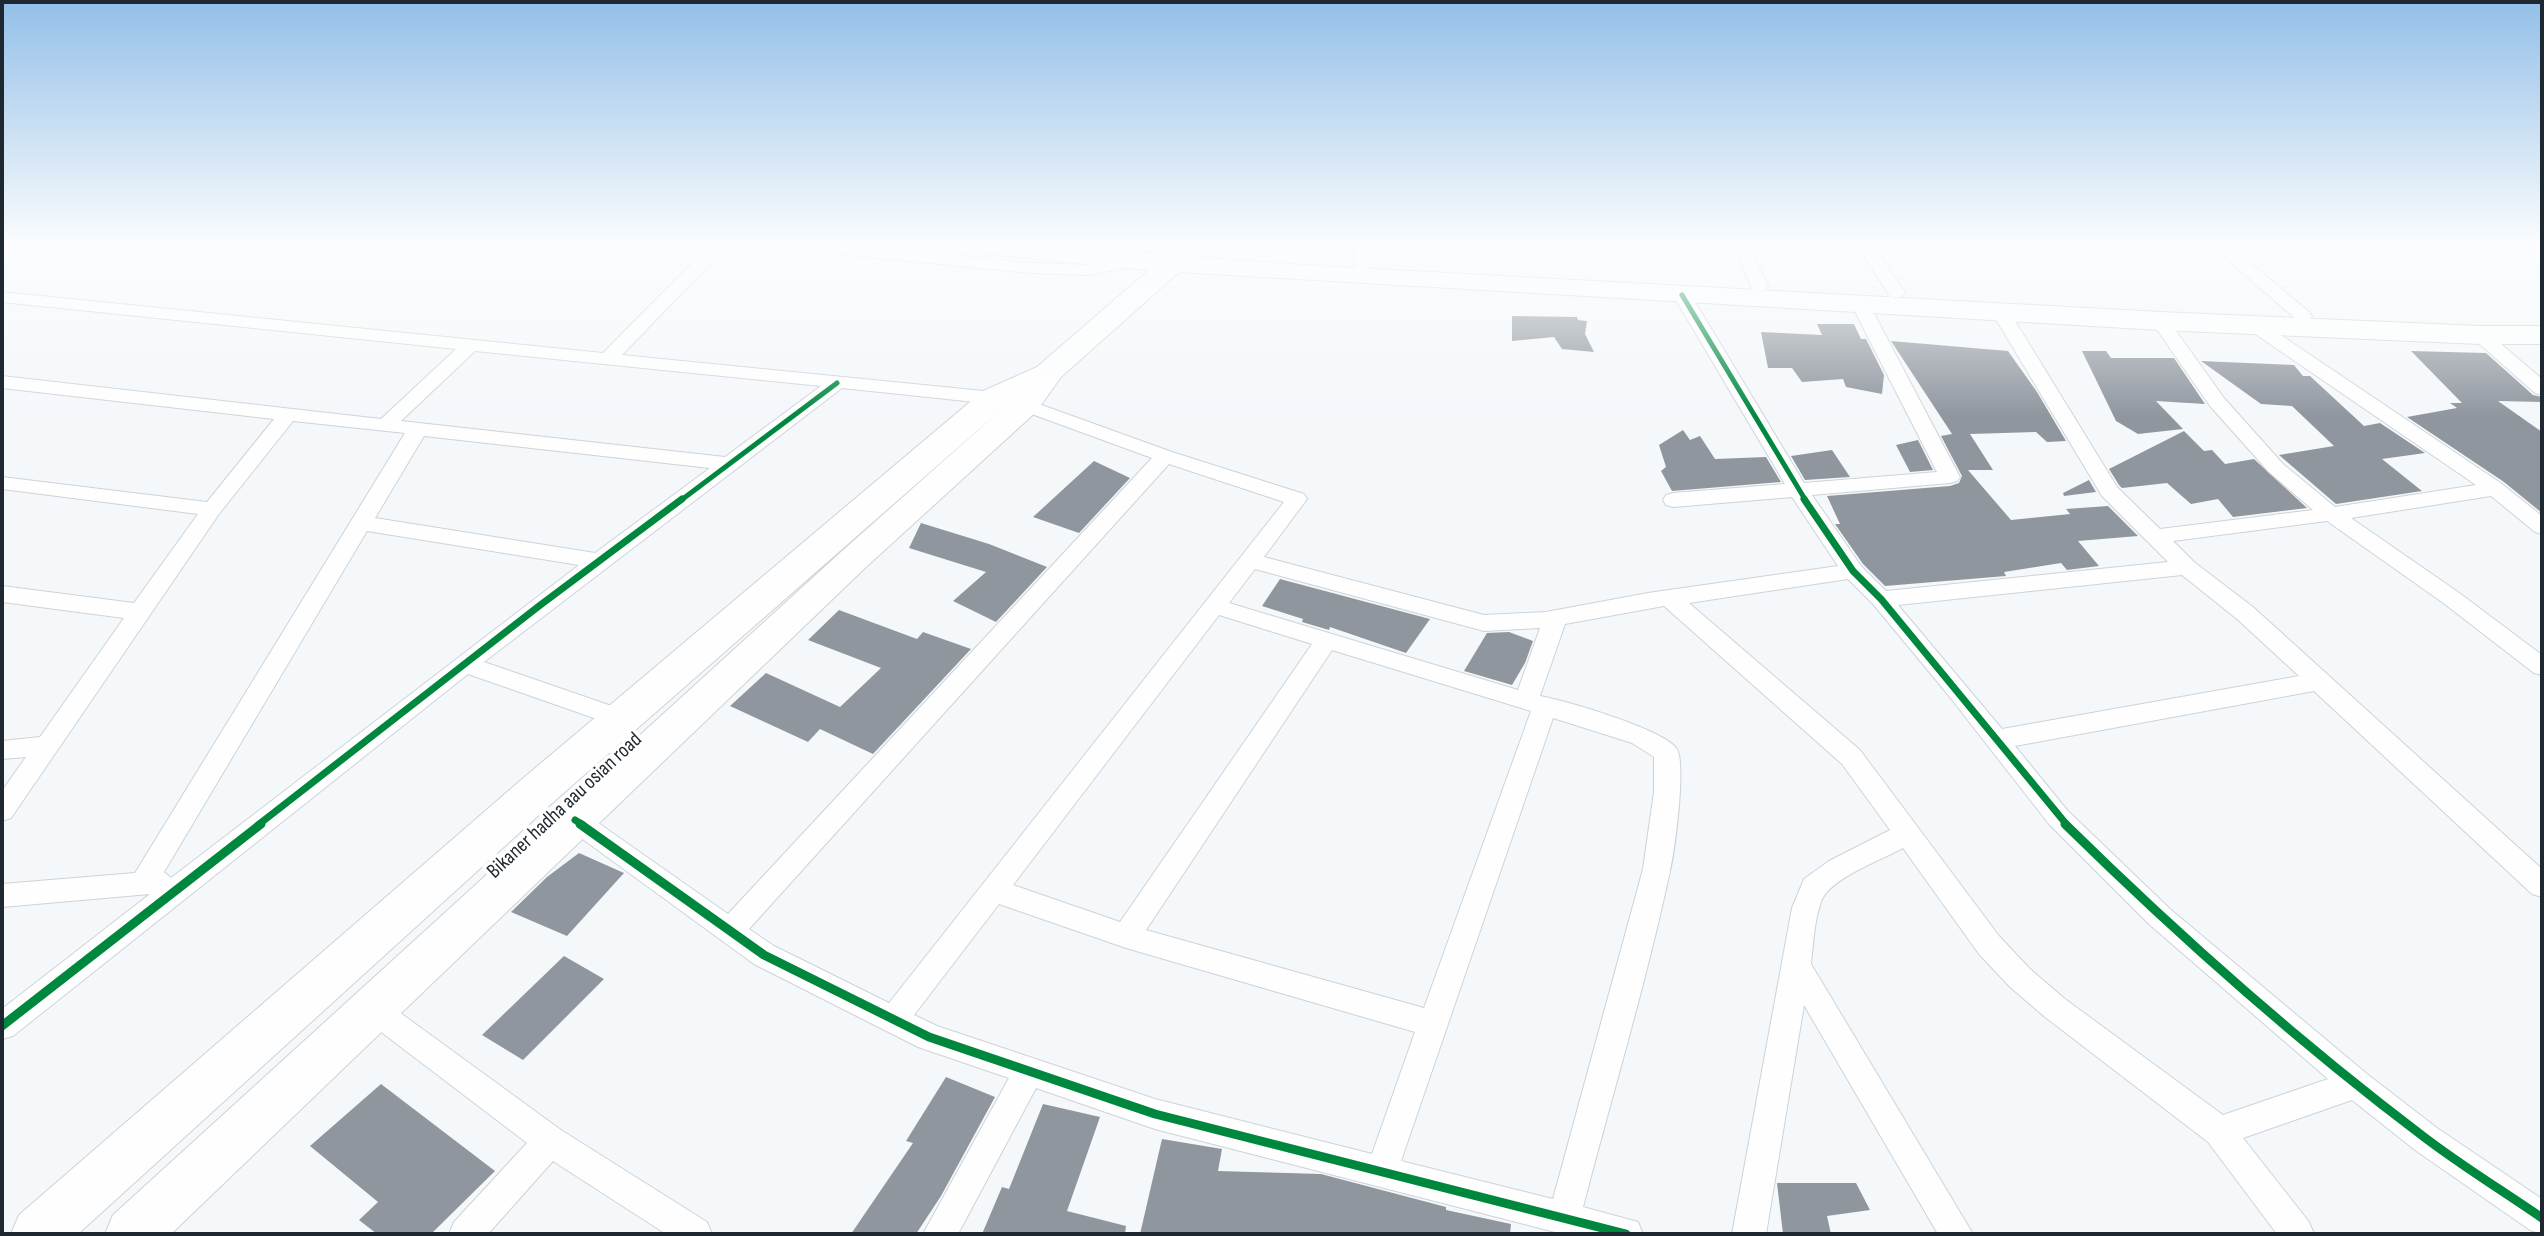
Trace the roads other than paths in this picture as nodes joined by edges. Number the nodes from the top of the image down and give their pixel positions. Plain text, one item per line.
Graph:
1 (39, 301) edge
2 (665, 301) edge
3 (1130, 301) edge
4 (1685, 301) edge
5 (1826, 301) edge
6 (2032, 301) edge
7 (2285, 301) edge
8 (1859, 302) junction
9 (2000, 311) junction
10 (2303, 316) junction
11 (2160, 321) junction
12 (2254, 325) junction
13 (2537, 326) edge
14 (2480, 335) junction
15 (474, 344) junction
16 (608, 358) junction
17 (2, 382) edge
18 (837, 383) junction
19 (2542, 389) edge
20 (1009, 402) junction
21 (288, 414) junction
22 (386, 425) junction
23 (418, 429) junction
24 (1165, 456) junction
25 (729, 464) junction
26 (2, 482) edge
27 (1797, 488) junction
28 (2495, 489) junction
29 (1673, 500) dead end
30 (212, 509) junction
31 (2331, 514) junction
32 (361, 523) junction
33 (2542, 527) edge
34 (2153, 537) junction
35 (1250, 560) junction
36 (599, 561) junction
37 (2186, 566) junction
38 (1853, 571) junction
39 (2, 594) edge
40 (1669, 598) junction
41 (1881, 599) junction
42 (1214, 606) junction
43 (140, 612) junction
44 (1555, 619) junction
45 (1327, 640) junction
46 (465, 664) junction
47 (2542, 667) edge
48 (2320, 681) junction
49 (1536, 704) junction
50 (624, 719) junction
51 (1995, 740) junction
52 (46, 746) junction
53 (2, 750) edge
54 (2, 811) edge
55 (575, 820) junction
56 (1908, 832) junction
57 (189, 879) junction
58 (144, 883) junction
59 (2542, 886) edge
60 (993, 890) junction
61 (2, 895) edge
62 (729, 932) junction
63 (1126, 936) junction
64 (1797, 967) junction
65 (374, 1010) junction
66 (893, 1020) junction
67 (1433, 1024) junction
68 (2, 1026) edge
69 (1028, 1071) junction
70 (2356, 1084) junction
71 (2219, 1131) junction
72 (550, 1141) junction
73 (1381, 1172) junction
74 (2542, 1218) edge
75 (1564, 1219) junction
76 (38, 1234) edge
77 (132, 1234) edge
78 (466, 1234) edge
79 (695, 1234) edge
80 (940, 1234) edge
81 (1626, 1234) edge
82 (1749, 1234) edge
83 (1956, 1234) edge
84 (2297, 1234) edge

1 - 15 street
2 - 16 street
3 - 20 main road, Bikaner hadha aau osian road
4 - 27 street
5 - 8 main road
6 - 10 main road
7 - 10 street
8 - 9 main road
8 - 27 street
9 - 11 main road
9 - 34 street
10 - 13 main road
11 - 12 main road
11 - 31 street
12 - 14 main road
12 - 28 street
13 - 14 main road
14 - 19 street
15 - 16 street
15 - 22 street
16 - 18 street
17 - 21 street
18 - 20 street
18 - 25 street
20 - 24 street
20 - 50 main road, Bikaner hadha aau osian road
20 - 55 main road, Bikaner hadha aau osian road
21 - 22 street
21 - 30 street
22 - 23 street
23 - 25 street
23 - 32 street
24 - 35 street
24 - 62 street
25 - 36 street
26 - 30 street
27 - 29 street
27 - 38 street
28 - 31 street
28 - 33 street
30 - 43 street
31 - 34 street
31 - 47 street
32 - 36 street
32 - 58 street
34 - 37 street
35 - 42 street
35 - 44 street
36 - 46 street
37 - 41 street
37 - 48 street
38 - 40 street
38 - 41 street
39 - 43 street
40 - 44 street
40 - 56 street
41 - 51 street
42 - 45 street
42 - 60 street
43 - 52 street
44 - 49 street
45 - 49 street
45 - 63 street
46 - 50 street
46 - 57 street
48 - 51 street
48 - 59 street
49 - 67 street
49 - 75 street
50 - 76 main road, Bikaner hadha aau osian road
51 - 70 street
52 - 53 street
52 - 54 street
55 - 62 street
55 - 65 main road, Bikaner hadha aau osian road
56 - 64 street
56 - 71 street
57 - 58 street
57 - 68 street
58 - 61 street
60 - 63 street
60 - 66 street
62 - 66 street
63 - 67 street
64 - 82 street
64 - 83 street
65 - 72 street
65 - 77 main road, Bikaner hadha aau osian road
66 - 69 street
67 - 73 street
69 - 73 street
69 - 80 street
70 - 71 street
70 - 74 street
71 - 84 street
72 - 78 street
72 - 79 street
73 - 75 street
75 - 81 street

